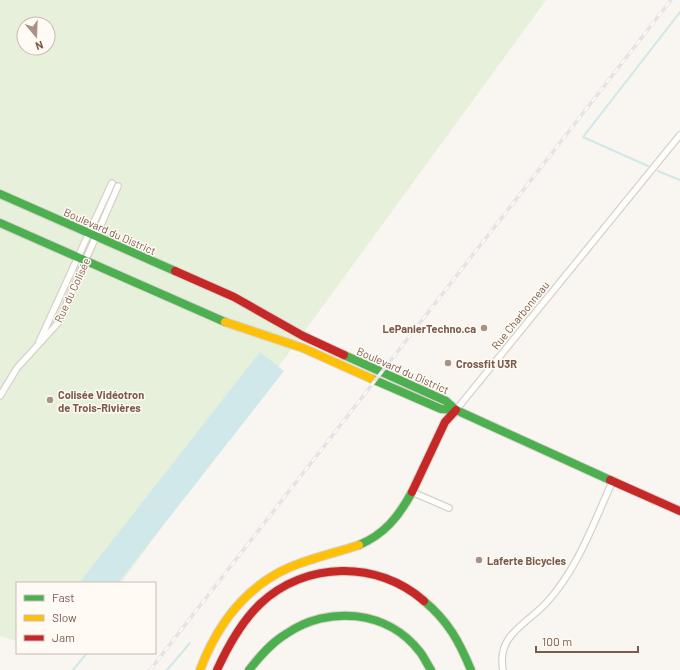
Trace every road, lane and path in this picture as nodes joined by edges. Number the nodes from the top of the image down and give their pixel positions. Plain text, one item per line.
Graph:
1 (680, 135) edge
2 (112, 183) dead end
3 (118, 186) dead end
4 (0, 194) edge
5 (0, 223) edge
6 (92, 234) junction
7 (77, 257) junction
8 (86, 261) junction
9 (36, 348) junction
10 (0, 396) edge
11 (456, 410) junction
12 (613, 480) junction
13 (412, 492) junction
14 (449, 508) dead end
15 (680, 511) edge
16 (200, 670) edge
17 (217, 670) edge
18 (249, 670) edge
19 (431, 670) edge
20 (471, 670) edge
21 (503, 670) edge

1 - 11 street, Rue Charbonneau
2 - 6 street
3 - 6 street
4 - 6 main road, Boulevard du District
5 - 7 main road, Boulevard du District
6 - 7 street, Rue du Colisée
6 - 8 street, Rue du Colisée
6 - 11 main road, Boulevard du District
7 - 8 main road, Boulevard du District
7 - 9 street, Rue du Colisée
8 - 9 street, Rue du Colisée
8 - 11 main road, Boulevard du District
9 - 10 street, Rue du Colisée
11 - 12 main road
11 - 13 main road
12 - 15 main road
12 - 21 street
13 - 14 street
13 - 16 main road
17 - 20 main road
18 - 19 main road

